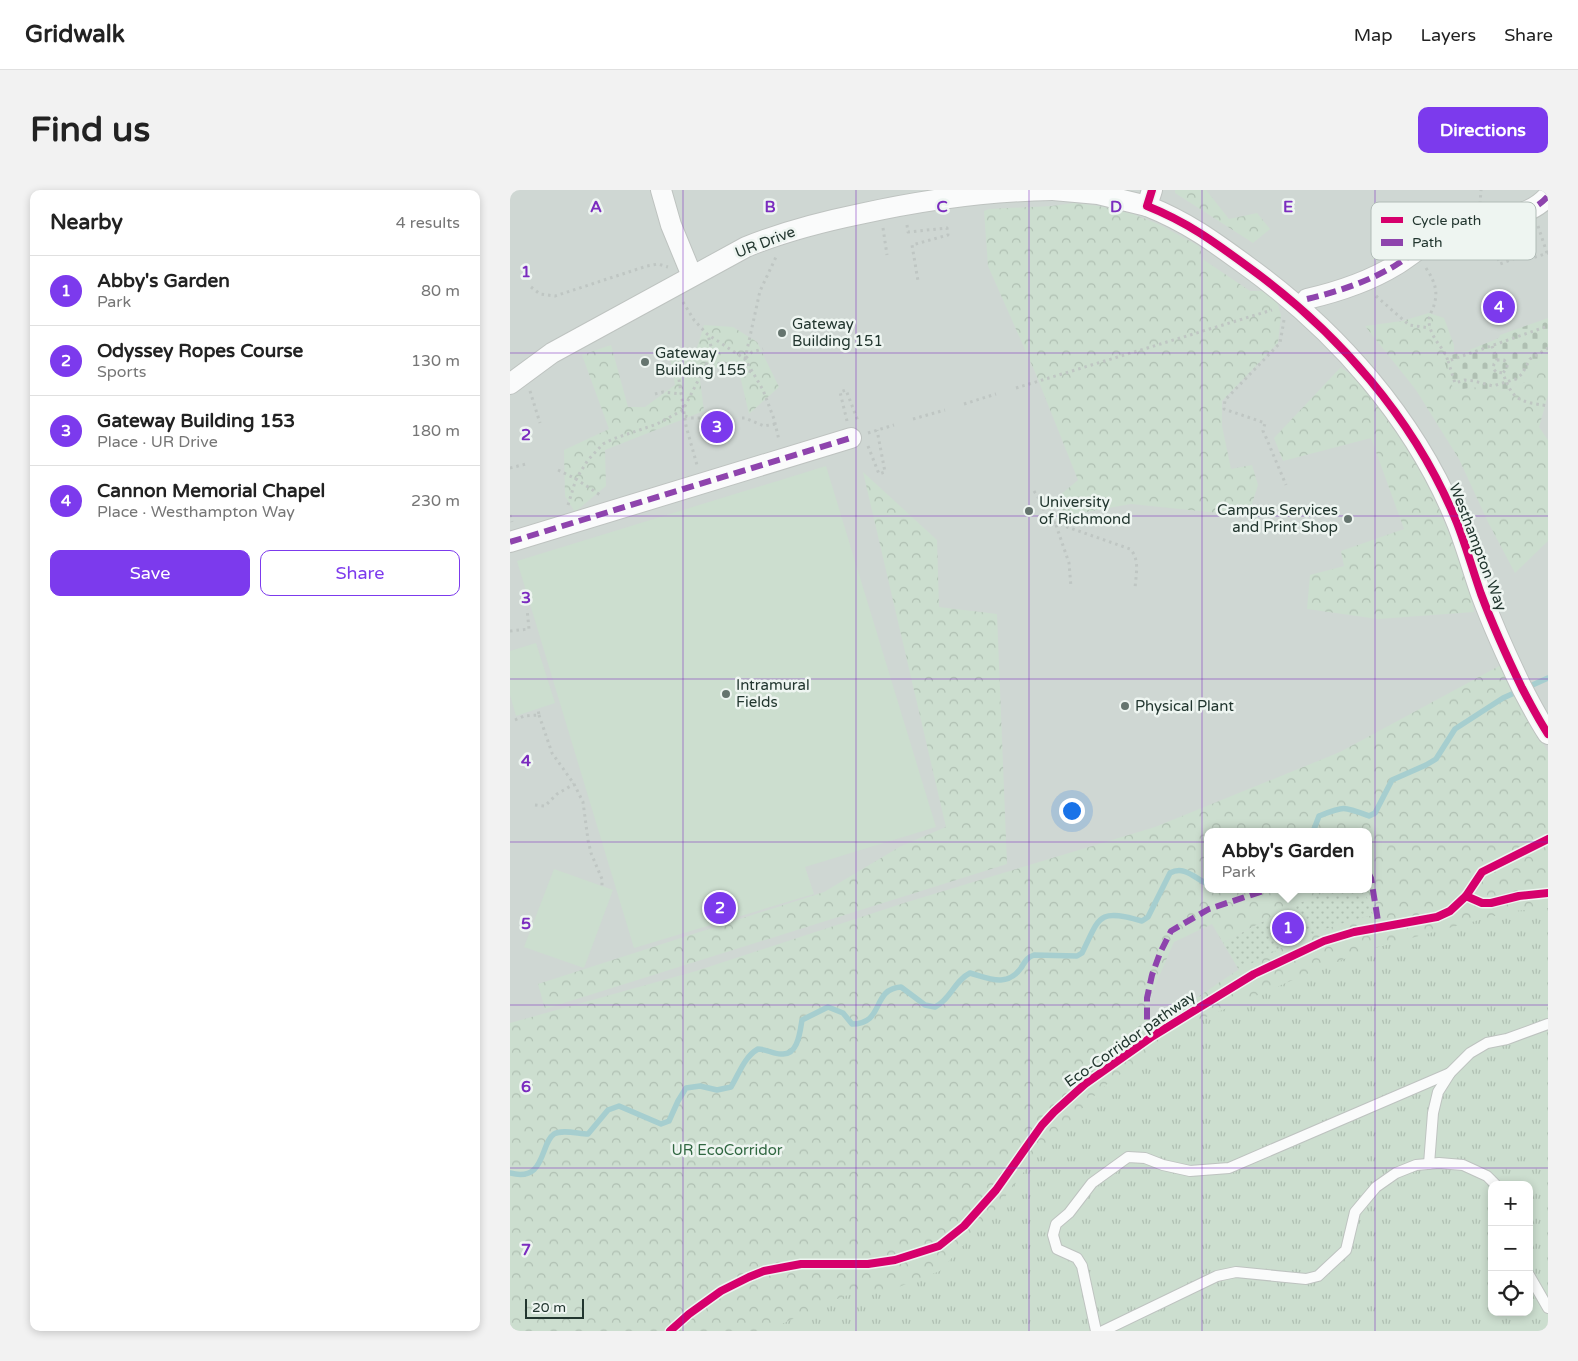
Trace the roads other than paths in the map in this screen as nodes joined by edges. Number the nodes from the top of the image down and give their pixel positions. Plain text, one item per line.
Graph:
1 (661, 190) edge
2 (1053, 190) edge
3 (1548, 196) edge
4 (1150, 198) edge
5 (1536, 206) edge
6 (1403, 260) edge
7 (692, 276) junction
8 (1307, 299) dead end
9 (510, 384) edge
10 (851, 438) dead end
11 (510, 542) edge
12 (1548, 734) edge
13 (1548, 1024) edge
14 (1450, 1073) junction
15 (1429, 1164) junction
16 (1492, 1181) edge
17 (1533, 1282) edge
18 (1548, 1308) edge
19 (1096, 1331) edge
20 (1103, 1331) edge

1 - 7 street
2 - 4 street, UR Drive
2 - 7 street, UR Drive
3 - 5 street
4 - 12 street, Westhampton Way
6 - 8 street
7 - 9 street, UR Drive
10 - 11 street
13 - 14 lane
14 - 15 lane
14 - 19 lane
15 - 16 lane
15 - 20 lane
17 - 18 lane

